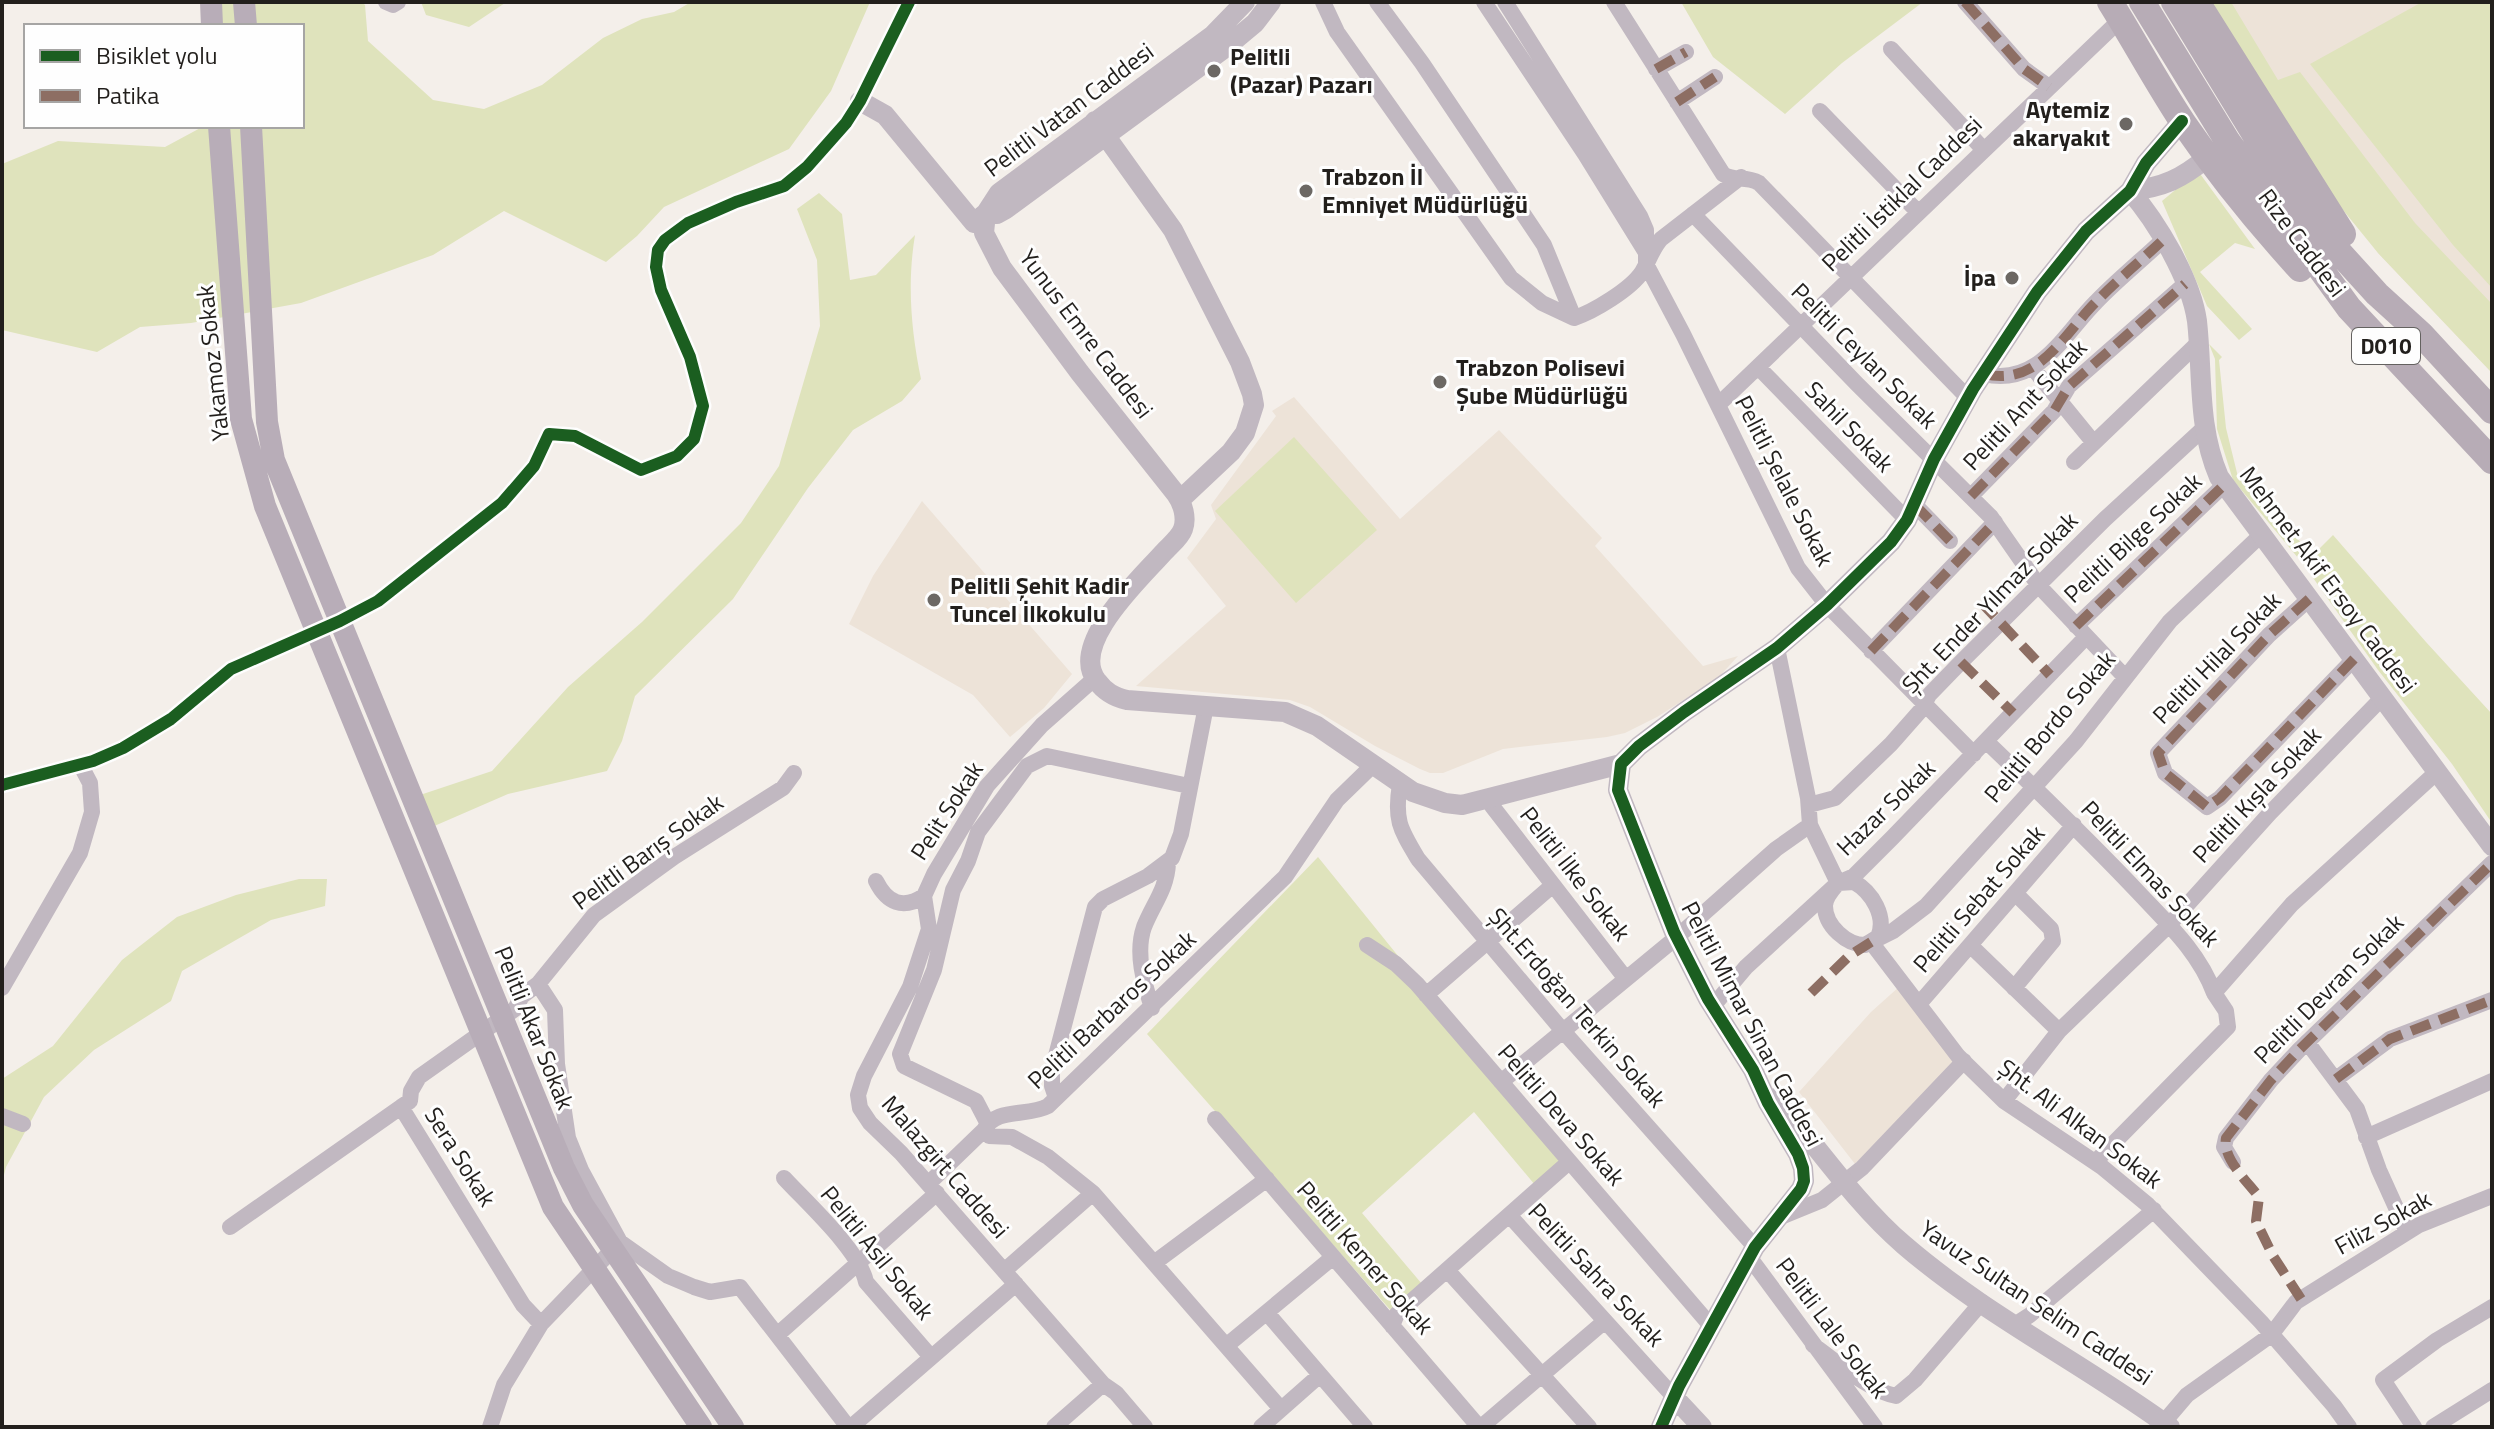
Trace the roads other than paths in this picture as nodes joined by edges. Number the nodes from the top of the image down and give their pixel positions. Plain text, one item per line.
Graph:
1 (211, 2) edge
2 (244, 2) edge
3 (386, 2) edge
4 (398, 2) edge
5 (909, 2) edge
6 (1245, 2) edge
7 (1271, 2) edge
8 (1323, 2) edge
9 (1377, 2) edge
10 (1484, 2) edge
11 (1505, 2) edge
12 (1614, 2) edge
13 (1965, 2) edge
14 (2142, 2) edge
15 (2174, 2) edge
16 (2197, 2) edge
17 (2116, 10) edge
18 (212, 24) edge
19 (246, 24) edge
20 (1891, 49) dead end
21 (1686, 52) dead end
22 (1656, 69) junction
23 (1715, 77) dead end
24 (2049, 87) junction
25 (860, 101) junction
26 (1677, 102) junction
27 (1820, 111) dead end
28 (2182, 121) junction
29 (219, 128) edge
30 (251, 128) edge
31 (1100, 128) junction
32 (1983, 149) junction
33 (2208, 157) junction
34 (1741, 177) junction
35 (2130, 191) junction
36 (1918, 212) junction
37 (986, 213) junction
38 (1693, 214) junction
39 (2164, 239) junction
40 (1645, 257) junction
41 (1849, 278) junction
42 (2185, 284) junction
43 (1574, 318) junction
44 (1800, 326) junction
45 (2421, 334) junction
46 (2198, 343) junction
47 (1758, 367) junction
48 (2032, 367) junction
49 (1984, 374) junction
50 (2414, 376) junction
51 (1968, 398) junction
52 (2059, 401) junction
53 (1718, 405) junction
54 (2492, 411) edge
55 (2204, 428) junction
56 (2094, 443) junction
57 (1934, 459) junction
58 (2492, 461) edge
59 (2074, 462) dead end
60 (2224, 485) junction
61 (1971, 496) junction
62 (1180, 500) junction
63 (1911, 512) junction
64 (1995, 522) junction
65 (2261, 535) junction
66 (1950, 541) dead end
67 (2039, 586) junction
68 (2309, 599) junction
69 (1827, 605) junction
70 (340, 621) junction
71 (316, 630) junction
72 (2081, 632) junction
73 (1777, 648) junction
74 (1871, 651) junction
75 (2354, 659) junction
76 (2125, 677) junction
77 (1094, 679) junction
78 (2383, 697) junction
79 (1924, 704) junction
80 (1206, 706) junction
81 (1986, 741) junction
82 (1974, 754) junction
83 (80, 764) junction
84 (1621, 764) junction
85 (1373, 765) junction
86 (2438, 771) junction
87 (794, 773) dead end
88 (1400, 784) junction
89 (2, 785) edge
90 (1189, 786) junction
91 (2033, 788) junction
92 (1488, 798) junction
93 (1809, 805) junction
94 (1810, 825) junction
95 (2074, 825) junction
96 (2492, 846) edge
97 (1168, 863) junction
98 (2492, 863) edge
99 (876, 881) dead end
100 (1838, 883) junction
101 (1553, 885) junction
102 (2016, 894) junction
103 (924, 896) junction
104 (2169, 925) junction
105 (1677, 937) junction
106 (1488, 942) junction
107 (1871, 942) junction
108 (1367, 945) dead end
109 (1971, 946) junction
110 (1626, 979) junction
111 (538, 984) junction
112 (2, 988) edge
113 (2014, 988) junction
114 (2214, 993) junction
115 (1426, 995) junction
116 (2492, 1000) edge
117 (1919, 1004) junction
118 (1713, 1006) junction
119 (1152, 1008) junction
120 (503, 1019) junction
121 (1563, 1031) junction
122 (2059, 1031) junction
123 (482, 1034) junction
124 (2307, 1042) junction
125 (1964, 1061) junction
126 (1753, 1070) junction
127 (2336, 1079) junction
128 (2492, 1081) edge
129 (1501, 1082) junction
130 (1056, 1098) junction
131 (2004, 1101) junction
132 (401, 1107) junction
133 (2, 1116) edge
134 (1215, 1119) dead end
135 (23, 1124) dead end
136 (986, 1127) junction
137 (2366, 1137) junction
138 (1569, 1162) junction
139 (2095, 1162) junction
140 (2233, 1162) dead end
141 (784, 1178) dead end
142 (1267, 1179) junction
143 (1845, 1181) junction
144 (932, 1188) junction
145 (1093, 1193) junction
146 (2492, 1196) edge
147 (2154, 1210) junction
148 (1509, 1215) junction
149 (1778, 1218) junction
150 (230, 1227) dead end
151 (2407, 1232) junction
152 (616, 1245) junction
153 (1752, 1253) junction
154 (1332, 1258) junction
155 (858, 1263) junction
156 (1154, 1263) junction
157 (593, 1267) junction
158 (1447, 1270) junction
159 (1004, 1271) junction
160 (1016, 1284) junction
161 (1982, 1302) junction
162 (2492, 1307) edge
163 (1267, 1313) junction
164 (1605, 1321) junction
165 (541, 1324) junction
166 (2016, 1324) junction
167 (1392, 1326) junction
168 (1711, 1326) junction
169 (777, 1335) junction
170 (2271, 1335) junction
171 (1813, 1345) junction
172 (1226, 1346) junction
173 (931, 1357) junction
174 (1320, 1375) junction
175 (1542, 1375) junction
176 (1103, 1384) junction
177 (2492, 1390) edge
178 (1674, 1397) junction
179 (1281, 1409) junction
180 (2167, 1425) edge
181 (490, 1427) edge
182 (701, 1427) edge
183 (733, 1427) edge
184 (850, 1427) edge
185 (1054, 1427) edge
186 (1145, 1427) edge
187 (1261, 1427) edge
188 (1365, 1427) edge
189 (1480, 1427) edge
190 (1589, 1427) edge
191 (1661, 1427) edge
192 (1702, 1427) edge
193 (1875, 1427) edge
194 (2349, 1427) edge
195 (2414, 1427) edge
196 (2433, 1427) edge

1 - 18 main road
2 - 19 main road
3 - 4 street
5 - 25 street
6 - 31 street, Pelitli Vatan Caddesi
7 - 31 street
8 - 43 street
9 - 43 street
10 - 40 street, Pelitli Şelale Sokak
11 - 40 street, Pelitli Şelale Sokak
12 - 22 street
13 - 24 street
14 - 50 highway, Rize Caddesi / D010
15 - 45 highway, Rize Caddesi / D010
16 - 45 highway
17 - 24 street, Pelitli İstiklal Caddesi
17 - 28 highway
20 - 32 street
21 - 22 street
22 - 26 street
23 - 26 street
24 - 32 street, Pelitli İstiklal Caddesi
25 - 37 street, Pelitli Vatan Caddesi
25 - 70 street
26 - 34 street
27 - 36 street
28 - 33 highway
28 - 35 street
29 - 71 main road, Yakamoz Sokak
30 - 70 main road, Yakamoz Sokak
31 - 37 street, Pelitli Vatan Caddesi
31 - 62 street
32 - 36 street, Pelitli İstiklal Caddesi
33 - 35 street
33 - 50 highway
34 - 38 street
34 - 41 street
35 - 39 street, Mehmet Akif Ersoy Caddesi
35 - 49 street
36 - 41 street, Pelitli İstiklal Caddesi
37 - 62 street, Yunus Emre Caddesi
38 - 40 street
38 - 44 street, Pelitli Ceylan Sokak
39 - 42 street, Mehmet Akif Ersoy Caddesi
39 - 48 street, Pelitli Anıt Sokak
40 - 43 street
40 - 53 street, Pelitli Şelale Sokak
41 - 44 street, Pelitli İstiklal Caddesi
41 - 51 street
42 - 46 street, Mehmet Akif Ersoy Caddesi
42 - 52 street, Pelitli Anıt Sokak
44 - 47 street, Pelitli İstiklal Caddesi
44 - 57 street, Pelitli Ceylan Sokak
45 - 54 highway, Rize Caddesi / D010
46 - 55 street, Mehmet Akif Ersoy Caddesi
46 - 56 street
47 - 53 street, Pelitli İstiklal Caddesi
47 - 63 street, Sahil Sokak
48 - 49 street, Pelitli Anıt Sokak
48 - 52 street
49 - 51 street
50 - 58 highway, Rize Caddesi / D010
51 - 57 street
52 - 56 street
52 - 61 street, Pelitli Anıt Sokak
53 - 69 street, Pelitli Şelale Sokak
55 - 60 street, Mehmet Akif Ersoy Caddesi
55 - 67 street, Şht. Ender Yılmaz Sokak
56 - 59 street
57 - 61 street, Pelitli Ceylan Sokak
57 - 63 street
60 - 65 street, Mehmet Akif Ersoy Caddesi
60 - 72 street, Pelitli Bilge Sokak
61 - 64 street, Pelitli Ceylan Sokak
62 - 77 street
63 - 66 street, Sahil Sokak
63 - 69 street
64 - 67 street, Pelitli Ceylan Sokak
64 - 74 street
65 - 68 street, Mehmet Akif Ersoy Caddesi
65 - 76 street, Pelitli Bordo Sokak
67 - 72 street, Pelitli Ceylan Sokak
67 - 79 street, Şht. Ender Yılmaz Sokak
68 - 75 street, Mehmet Akif Ersoy Caddesi
68 - 75 street, Pelitli Hilal Sokak
69 - 73 street
69 - 74 street, Pelitli Şelale Sokak
70 - 71 street
70 - 120 main road, Pelitli Akar Sokak
71 - 83 street
71 - 123 main road, Pelitli Akar Sokak
72 - 76 street, Pelitli Ceylan Sokak
72 - 81 street, Hazar Sokak
73 - 84 street
73 - 93 street
74 - 79 street, Pelitli Şelale Sokak
75 - 78 street, Mehmet Akif Ersoy Caddesi
76 - 91 street, Pelitli Bordo Sokak
77 - 80 street
77 - 103 street, Pelit Sokak
78 - 86 street, Mehmet Akif Ersoy Caddesi
78 - 104 street, Pelitli Kışla Sokak
79 - 82 street, Pelitli Şelale Sokak
79 - 93 street, Şht. Ender Yılmaz Sokak
80 - 85 street
80 - 90 street
81 - 82 street, Hazar Sokak
81 - 91 street, Pelitli Elmas Sokak
82 - 100 street, Hazar Sokak
83 - 89 street
83 - 112 street
84 - 92 street
84 - 105 street, Pelitli Mimar Sinan Caddesi
85 - 88 street
85 - 119 street, Pelitli Barbaros Sokak
86 - 96 street, Mehmet Akif Ersoy Caddesi
86 - 114 street, Pelitli Elmas Sokak
87 - 111 street, Pelitli Barış Sokak
88 - 92 street
88 - 106 street, Şht.Erdoğan Terkin Sokak
90 - 97 street
90 - 136 street
91 - 95 street, Pelitli Elmas Sokak
91 - 107 street, Pelitli Bordo Sokak
92 - 101 street, Pelitli İlke Sokak
93 - 94 street
94 - 100 street
94 - 105 street
95 - 102 street, Pelitli Sebat Sokak
95 - 104 street, Pelitli Elmas Sokak
97 - 119 street
97 - 130 street
98 - 124 street, Pelitli Devran Sokak
99 - 103 street, Pelit Sokak
100 - 107 street
100 - 107 street
100 - 118 street, Hazar Sokak
101 - 106 street
101 - 110 street, Pelitli İlke Sokak
102 - 109 street, Pelitli Sebat Sokak
102 - 113 street
103 - 144 street, Malazgirt Caddesi
104 - 114 street, Pelitli Elmas Sokak
104 - 122 street, Pelitli Kışla Sokak
105 - 110 street
105 - 118 street, Pelitli Mimar Sinan Caddesi
106 - 115 street
106 - 121 street, Şht.Erdoğan Terkin Sokak
107 - 117 street, Şht. Ali Alkan Sokak
108 - 115 street, Pelitli Deva Sokak
109 - 113 street
109 - 117 street, Pelitli Sebat Sokak
110 - 121 street
111 - 120 street, Pelitli Barış Sokak
111 - 152 street
113 - 122 street
114 - 139 street
115 - 129 street, Pelitli Deva Sokak
116 - 127 street
117 - 125 street, Şht. Ali Alkan Sokak
118 - 126 street, Pelitli Mimar Sinan Caddesi
119 - 130 street, Pelitli Barbaros Sokak
120 - 123 street, Pelitli Barış Sokak
120 - 152 main road, Pelitli Akar Sokak
121 - 129 street
121 - 153 street, Şht.Erdoğan Terkin Sokak
122 - 131 street, Pelitli Kışla Sokak
123 - 132 street, Pelitli Barış Sokak
123 - 157 main road, Pelitli Akar Sokak
124 - 127 street
124 - 140 street, Pelitli Devran Sokak
125 - 131 street, Şht. Ali Alkan Sokak
125 - 143 street
126 - 143 street, Yavuz Sultan Selim Caddesi
126 - 149 street, Pelitli Mimar Sinan Caddesi
127 - 137 street
128 - 137 street
129 - 138 street, Pelitli Deva Sokak
130 - 136 street, Pelitli Barbaros Sokak
131 - 139 street, Şht. Ali Alkan Sokak
132 - 150 street, Sera Sokak
132 - 165 street, Sera Sokak
133 - 135 street
134 - 142 street, Pelitli Kemer Sokak
136 - 144 street
136 - 145 street
137 - 151 street
138 - 148 street
138 - 168 street, Pelitli Deva Sokak
139 - 147 street, Şht. Ali Alkan Sokak
141 - 155 street, Pelitli Asil Sokak
142 - 154 street, Pelitli Kemer Sokak
142 - 156 street
143 - 149 street
143 - 161 street, Yavuz Sultan Selim Caddesi
144 - 155 street
144 - 159 street, Malazgirt Caddesi
145 - 156 street
145 - 159 street
146 - 151 street, Filiz Sokak
147 - 166 street
147 - 170 street, Şht. Ali Alkan Sokak
148 - 158 street, Pelitli Sahra Sokak
148 - 164 street, Pelitli Sahra Sokak
149 - 153 street, Pelitli Mimar Sinan Caddesi
151 - 170 street, Filiz Sokak
152 - 157 street
152 - 169 street
152 - 183 main road, Pelitli Akar Sokak
153 - 168 street, Pelitli Mimar Sinan Caddesi
153 - 171 street, Pelitli Lale Sokak
154 - 163 street
154 - 167 street, Pelitli Kemer Sokak
155 - 169 street
155 - 173 street, Pelitli Asil Sokak
156 - 172 street
157 - 165 street
157 - 182 main road, Pelitli Akar Sokak
158 - 167 street, Pelitli Sahra Sokak
158 - 175 street
159 - 160 street, Malazgirt Caddesi
160 - 173 street
160 - 176 street, Malazgirt Caddesi
161 - 166 street, Yavuz Sultan Selim Caddesi
161 - 171 street
162 - 195 street
163 - 172 street
163 - 174 street
164 - 175 street
164 - 178 street, Pelitli Sahra Sokak
165 - 181 street
166 - 180 street, Yavuz Sultan Selim Caddesi
167 - 189 street, Pelitli Kemer Sokak
168 - 178 street, Pelitli Mimar Sinan Caddesi
169 - 184 street
170 - 180 street
170 - 194 street, Şht. Ali Alkan Sokak
171 - 193 street, Pelitli Lale Sokak
172 - 179 street
173 - 184 street
174 - 179 street
174 - 188 street
175 - 189 street
175 - 190 street
176 - 185 street
176 - 186 street, Malazgirt Caddesi
177 - 196 street
178 - 191 street, Pelitli Mimar Sinan Caddesi
178 - 192 street, Pelitli Sahra Sokak
179 - 187 street

